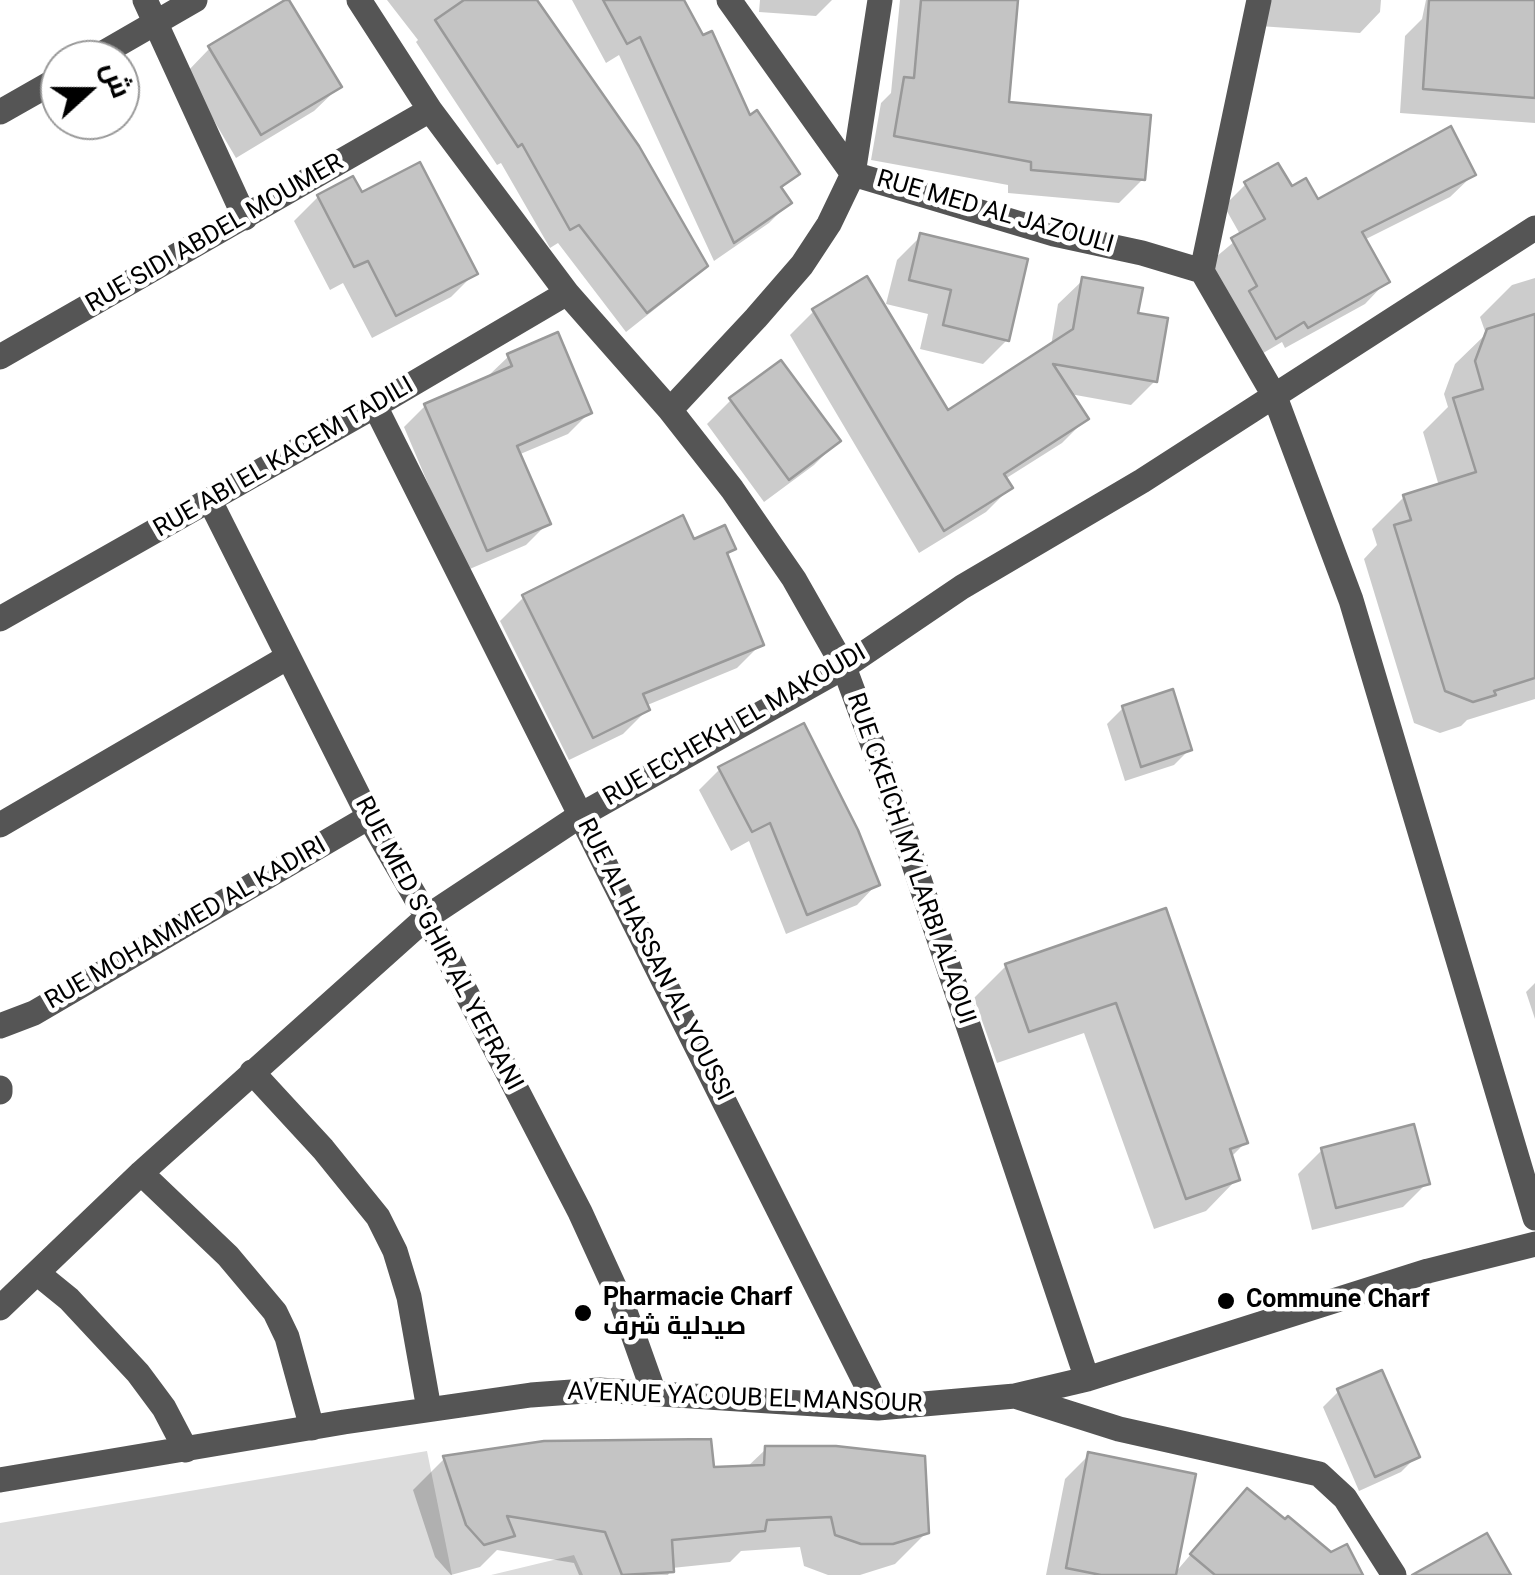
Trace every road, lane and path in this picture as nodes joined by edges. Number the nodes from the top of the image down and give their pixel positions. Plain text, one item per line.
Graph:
1 (195, 0) edge
2 (360, 0) edge
3 (730, 0) edge
4 (880, 0) edge
5 (1260, 0) edge
6 (151, 11) edge
7 (115, 40) edge
8 (40, 89) edge
9 (430, 110) junction
10 (0, 112) edge
11 (853, 174) junction
12 (245, 218) junction
13 (1535, 228) edge
14 (1202, 271) junction
15 (566, 293) junction
16 (0, 357) edge
17 (1275, 396) junction
18 (375, 406) junction
19 (670, 410) junction
20 (210, 501) junction
21 (1, 617) edge
22 (288, 657) junction
23 (844, 667) junction
24 (581, 815) junction
25 (368, 817) junction
26 (0, 824) edge
27 (427, 916) junction
28 (0, 1026) edge
29 (252, 1072) junction
30 (141, 1173) junction
31 (1535, 1218) edge
32 (1535, 1244) edge
33 (38, 1272) junction
34 (0, 1308) edge
35 (1087, 1379) junction
36 (654, 1393) junction
37 (1015, 1396) junction
38 (878, 1408) junction
39 (429, 1410) junction
40 (312, 1428) junction
41 (186, 1450) junction
42 (0, 1480) edge
43 (1394, 1575) edge

1 - 6 street
2 - 9 street, RUE CKEICH MY LARBI ALAOUI
3 - 11 street, RUE MED AL JAZOULI
4 - 11 street
5 - 14 street
6 - 7 street
6 - 12 street
8 - 10 street
9 - 12 street, RUE SIDI ABDEL MOUMER
9 - 15 street, RUE CKEICH MY LARBI ALAOUI
11 - 14 street, RUE MED AL JAZOULI
11 - 19 street
12 - 16 street, RUE SIDI ABDEL MOUMER
13 - 17 street, RUE ECHEKH EL MAKOUDI
14 - 17 street
15 - 18 street, RUE ABI EL KACEM TADILI
15 - 19 street, RUE CKEICH MY LARBI ALAOUI
17 - 23 street, RUE ECHEKH EL MAKOUDI
17 - 31 street
18 - 20 street, RUE ABI EL KACEM TADILI
18 - 24 street, RUE AL HASSAN AL YOUSSI
19 - 23 street, RUE CKEICH MY LARBI ALAOUI
20 - 21 street, RUE ABI EL KACEM TADILI
20 - 22 street, RUE MED S'GHIR AL YEFRANI
22 - 25 street, RUE MED S'GHIR AL YEFRANI
22 - 26 street
23 - 24 street, RUE ECHEKH EL MAKOUDI
23 - 35 street, RUE CKEICH MY LARBI ALAOUI
24 - 27 street, RUE ECHEKH EL MAKOUDI
24 - 38 street, RUE AL HASSAN AL YOUSSI
25 - 27 street, RUE MED S'GHIR AL YEFRANI
25 - 28 street, RUE MOHAMMED AL KADIRI
27 - 29 street, RUE ECHEKH EL MAKOUDI
27 - 36 street, RUE MED S'GHIR AL YEFRANI
29 - 30 street, RUE ECHEKH EL MAKOUDI
29 - 39 street
30 - 33 street, RUE ECHEKH EL MAKOUDI
30 - 40 street
32 - 35 street, AVENUE YACOUB EL MANSOUR
33 - 34 street, RUE ECHEKH EL MAKOUDI
33 - 41 street
35 - 37 street, AVENUE YACOUB EL MANSOUR
36 - 38 street, AVENUE YACOUB EL MANSOUR
36 - 39 street, AVENUE YACOUB EL MANSOUR
37 - 38 street, AVENUE YACOUB EL MANSOUR
37 - 43 street
39 - 40 street, AVENUE YACOUB EL MANSOUR
40 - 41 street, AVENUE YACOUB EL MANSOUR
41 - 42 street, AVENUE YACOUB EL MANSOUR

